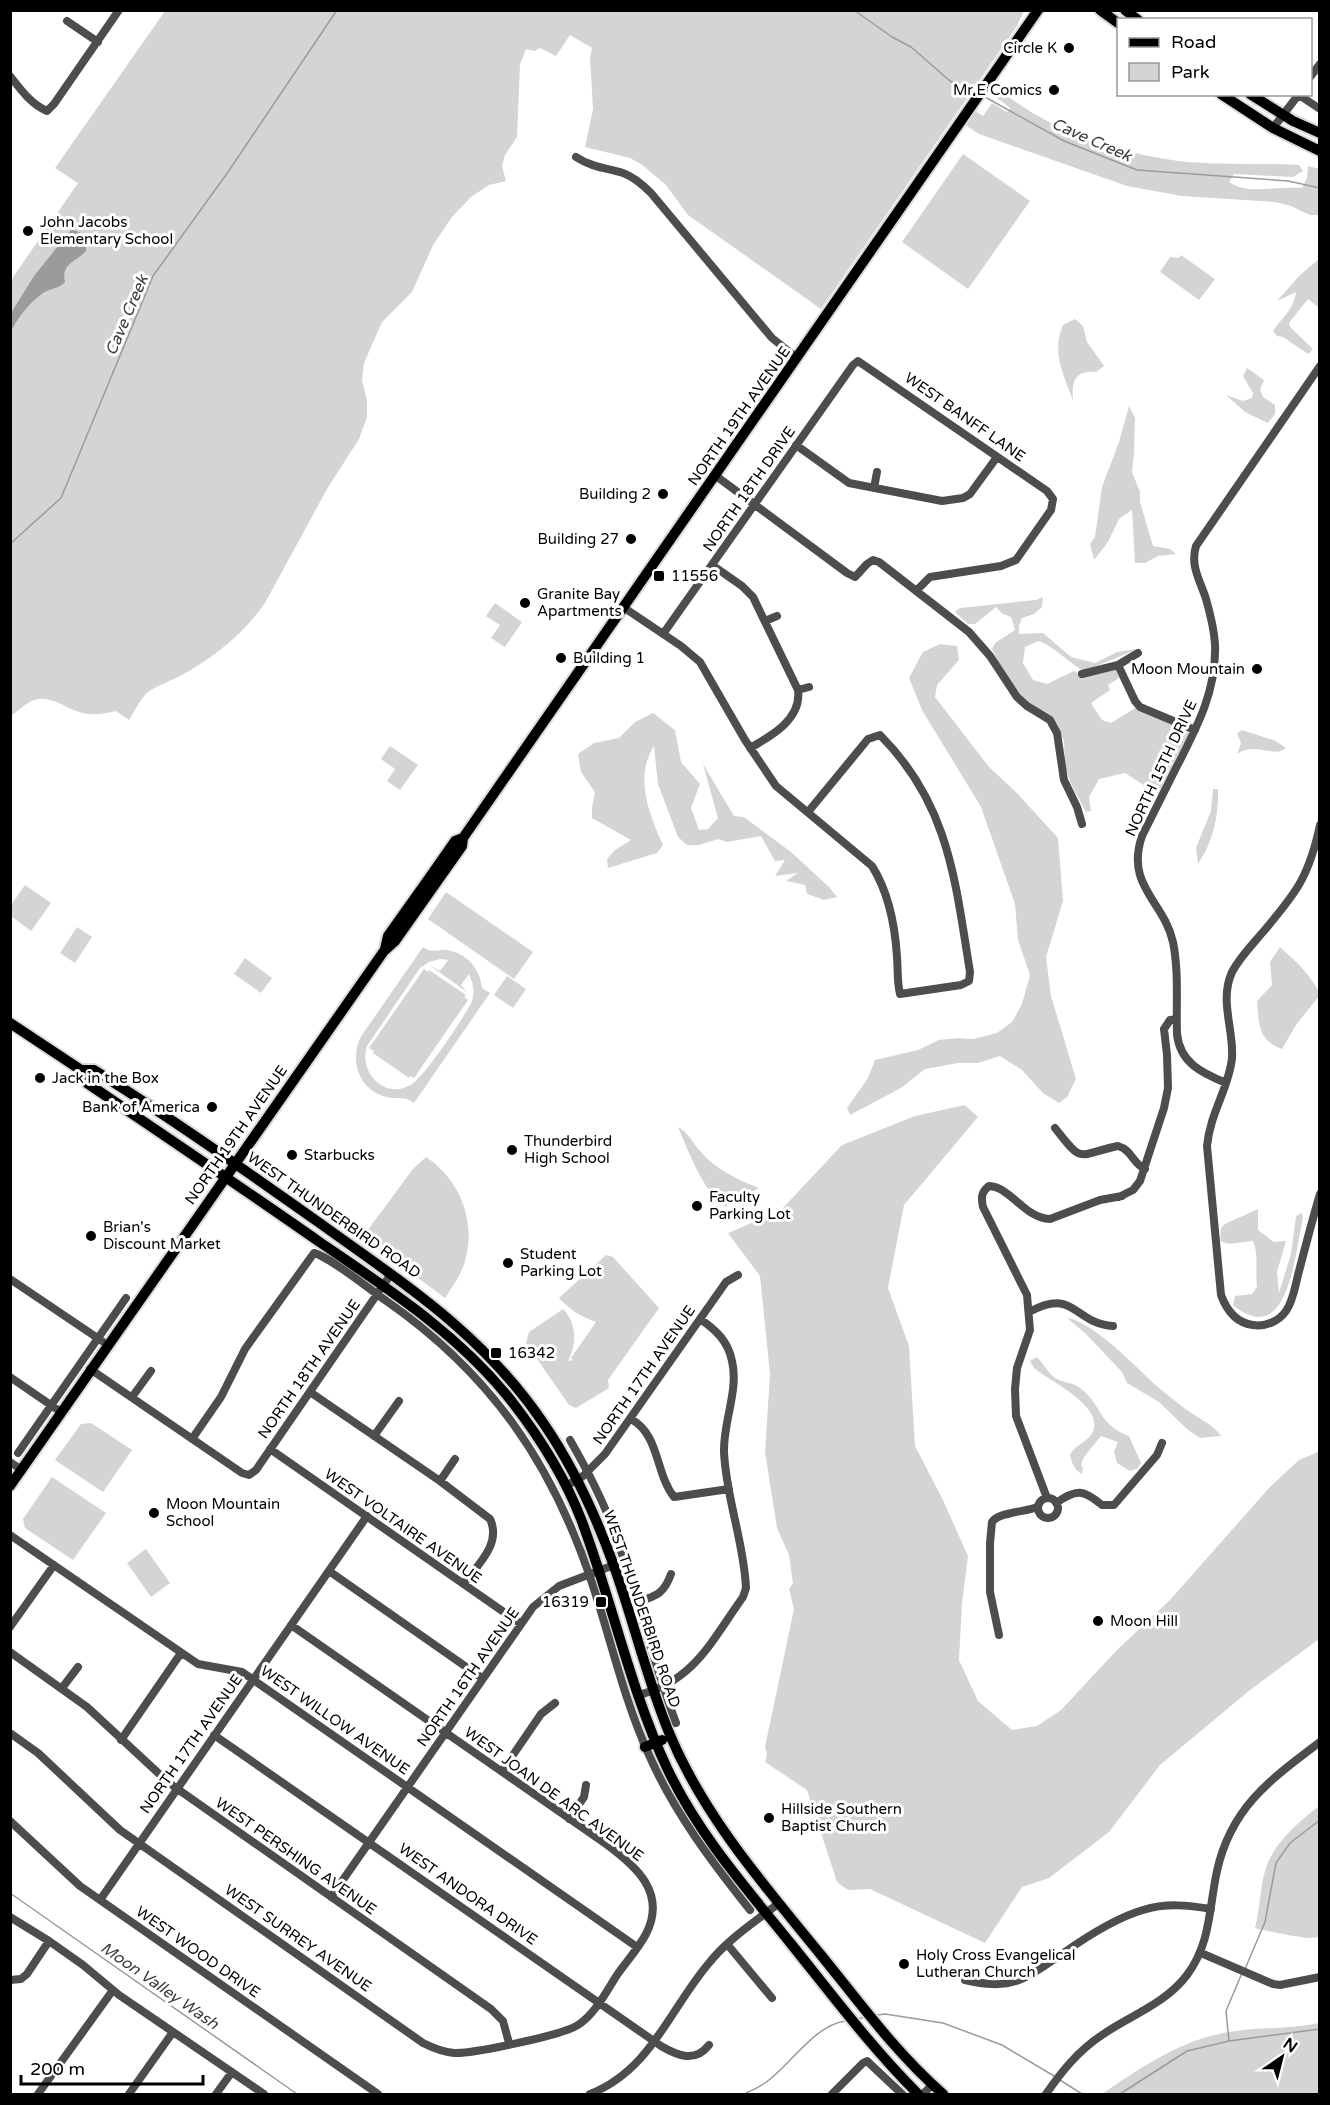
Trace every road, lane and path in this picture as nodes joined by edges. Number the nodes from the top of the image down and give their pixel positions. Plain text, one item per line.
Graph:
1 (119, 10) edge
2 (1038, 10) edge
3 (1100, 10) edge
4 (67, 21) dead end
5 (1117, 22) edge
6 (98, 42) junction
7 (10, 76) edge
8 (1224, 96) edge
9 (1253, 96) edge
10 (1298, 96) edge
11 (1300, 96) edge
12 (1320, 109) edge
13 (1283, 115) junction
14 (1273, 128) junction
15 (1320, 133) edge
16 (1320, 151) edge
17 (576, 157) dead end
18 (797, 358) junction
19 (858, 361) joint
20 (1320, 366) edge
21 (796, 445) junction
22 (998, 457) junction
23 (877, 472) dead end
24 (716, 476) junction
25 (874, 488) junction
26 (755, 504) junction
27 (712, 565) junction
28 (916, 591) junction
29 (623, 607) junction
30 (777, 616) dead end
31 (765, 621) junction
32 (663, 634) junction
33 (1138, 653) dead end
34 (1118, 664) junction
35 (1082, 674) dead end
36 (809, 687) dead end
37 (798, 690) junction
38 (1195, 730) junction
39 (750, 748) junction
40 (808, 812) junction
41 (1082, 824) dead end
42 (1320, 825) edge
43 (1176, 1019) junction
44 (10, 1023) edge
45 (81, 1070) junction
46 (1226, 1083) junction
47 (1055, 1128) dead end
48 (235, 1163) junction
49 (1145, 1169) junction
50 (226, 1176) junction
51 (1320, 1194) edge
52 (330, 1231) junction
53 (322, 1243) junction
54 (392, 1274) junction
55 (738, 1275) dead end
56 (10, 1280) edge
57 (381, 1290) junction
58 (126, 1298) dead end
59 (1029, 1312) junction
60 (700, 1319) junction
61 (1113, 1326) dead end
62 (103, 1342) junction
63 (90, 1369) junction
64 (151, 1371) dead end
65 (10, 1377) edge
66 (310, 1392) junction
67 (132, 1397) junction
68 (399, 1401) dead end
69 (51, 1405) junction
70 (61, 1412) junction
71 (630, 1419) junction
72 (374, 1436) junction
73 (192, 1439) junction
74 (570, 1440) dead end
75 (1162, 1443) dead end
76 (270, 1449) junction
77 (18, 1453) dead end
78 (455, 1459) dead end
79 (11, 1463) edge
80 (22, 1470) junction
81 (588, 1471) junction
82 (577, 1479) junction
83 (440, 1481) junction
84 (10, 1486) edge
85 (566, 1486) junction
86 (729, 1489) junction
87 (1047, 1498) junction
88 (1056, 1503) junction
89 (1038, 1507) junction
90 (367, 1516) junction
91 (10, 1535) edge
92 (54, 1565) junction
93 (614, 1565) junction
94 (328, 1571) junction
95 (594, 1572) junction
96 (671, 1574) dead end
97 (464, 1584) junction
98 (637, 1602) junction
99 (521, 1624) junction
100 (291, 1625) junction
101 (10, 1627) edge
102 (999, 1635) dead end
103 (10, 1652) edge
104 (182, 1653) junction
105 (78, 1667) dead end
106 (482, 1678) junction
107 (253, 1680) junction
108 (62, 1688) junction
109 (658, 1690) junction
110 (638, 1695) junction
111 (555, 1703) dead end
112 (676, 1723) dead end
113 (445, 1732) junction
114 (10, 1733) edge
115 (214, 1735) junction
116 (671, 1736) junction
117 (121, 1740) junction
118 (1320, 1742) edge
119 (651, 1745) junction
120 (502, 1771) junction
121 (586, 1785) dead end
122 (407, 1786) junction
123 (177, 1789) junction
124 (569, 1819) junction
125 (10, 1821) edge
126 (369, 1842) junction
127 (138, 1844) junction
128 (648, 1887) joint
129 (742, 1891) junction
130 (331, 1897) junction
131 (100, 1900) junction
132 (779, 1902) junction
133 (1211, 1909) junction
134 (750, 1910) dead end
135 (10, 1912) edge
136 (766, 1913) junction
137 (10, 1917) edge
138 (24, 1924) junction
139 (49, 1941) junction
140 (727, 1944) junction
141 (637, 1947) junction
142 (1201, 1953) junction
143 (1320, 1977) edge
144 (10, 1980) edge
145 (965, 1980) dead end
146 (845, 1984) junction
147 (112, 1990) junction
148 (832, 1994) junction
149 (771, 1998) dead end
150 (599, 2002) junction
151 (173, 2032) junction
152 (654, 2041) junction
153 (509, 2043) junction
154 (709, 2045) dead end
155 (232, 2072) junction
156 (932, 2085) junction
157 (38, 2094) edge
158 (129, 2094) edge
159 (216, 2094) edge
160 (264, 2094) edge
161 (378, 2094) edge
162 (590, 2094) edge
163 (832, 2094) edge
164 (902, 2094) edge
165 (918, 2094) edge
166 (923, 2094) edge
167 (943, 2094) edge
168 (1046, 2094) edge

1 - 6 street
2 - 18 main road, NORTH 19TH AVENUE
3 - 5 main road
4 - 6 street
6 - 7 street
8 - 14 main road
9 - 13 main road
10 - 13 street
11 - 12 street
13 - 14 street
13 - 15 main road
14 - 16 main road
17 - 18 street
18 - 24 main road, NORTH 19TH AVENUE
19 - 21 street, NORTH 18TH DRIVE
19 - 22 street, WEST BANFF LANE
20 - 38 street, NORTH 15TH DRIVE
21 - 25 street
21 - 26 street, NORTH 18TH DRIVE
22 - 25 street
22 - 28 street, WEST BANFF LANE
23 - 25 street
24 - 26 street
24 - 29 main road, NORTH 19TH AVENUE
26 - 27 street, NORTH 18TH DRIVE
26 - 28 street
27 - 31 street
27 - 32 street, NORTH 18TH DRIVE
28 - 41 street
29 - 32 street
29 - 48 main road, NORTH 19TH AVENUE
30 - 31 street
31 - 37 street
32 - 39 street
33 - 34 street
34 - 35 street
34 - 38 street
36 - 37 street
37 - 39 street
38 - 43 street, NORTH 15TH DRIVE
39 - 40 street
40 - 40 street
42 - 46 street
43 - 46 street, NORTH 15TH DRIVE
43 - 49 street
44 - 45 main road, WEST THUNDERBIRD ROAD
45 - 48 main road, WEST THUNDERBIRD ROAD
45 - 50 main road, WEST THUNDERBIRD ROAD
46 - 51 street
47 - 49 street
48 - 50 main road, NORTH 19TH AVENUE
48 - 52 main road, WEST THUNDERBIRD ROAD
49 - 59 street
50 - 53 main road, WEST THUNDERBIRD ROAD
50 - 62 main road, NORTH 19TH AVENUE
52 - 53 main road
52 - 54 main road, WEST THUNDERBIRD ROAD
53 - 57 main road, WEST THUNDERBIRD ROAD
54 - 57 street, NORTH 18TH AVENUE
54 - 82 main road, WEST THUNDERBIRD ROAD
55 - 60 street, NORTH 17TH AVENUE
56 - 62 street
57 - 66 street, NORTH 18TH AVENUE
57 - 73 street, WEST THUNDERBIRD ROAD
57 - 85 main road, WEST THUNDERBIRD ROAD
57 - 95 street, WEST THUNDERBIRD ROAD
58 - 62 street, NORTH 19TH AVENUE
59 - 61 street
59 - 87 street
60 - 71 street, NORTH 17TH AVENUE
60 - 86 street
62 - 63 main road, NORTH 19TH AVENUE
62 - 69 street, NORTH 19TH AVENUE
63 - 67 street
63 - 70 main road, NORTH 19TH AVENUE
64 - 67 street
65 - 69 street
66 - 72 street
66 - 76 street, NORTH 18TH AVENUE
67 - 73 street
68 - 72 street
69 - 70 street
69 - 77 street, NORTH 19TH AVENUE
70 - 80 main road, NORTH 19TH AVENUE
71 - 81 street, NORTH 17TH AVENUE
71 - 86 street
72 - 83 street
73 - 76 street, NORTH 18TH AVENUE
74 - 81 street, WEST THUNDERBIRD ROAD
75 - 88 street
76 - 90 street, WEST VOLTAIRE AVENUE
78 - 83 street
79 - 80 street
80 - 84 main road, NORTH 19TH AVENUE
81 - 82 street, NORTH 17TH AVENUE
81 - 98 street, WEST THUNDERBIRD ROAD
82 - 85 street, NORTH 17TH AVENUE
82 - 93 main road, WEST THUNDERBIRD ROAD
83 - 97 street
85 - 95 main road, WEST THUNDERBIRD ROAD
86 - 109 street
87 - 88 street
87 - 89 street
88 - 89 street
89 - 102 street
90 - 94 street, NORTH 17TH AVENUE
90 - 97 street, WEST VOLTAIRE AVENUE
91 - 92 street, WEST WILLOW AVENUE
92 - 101 street
92 - 104 street, WEST WILLOW AVENUE
93 - 95 street, NORTH 16TH AVENUE
93 - 109 main road, WEST THUNDERBIRD ROAD
94 - 100 street, NORTH 17TH AVENUE
94 - 106 street
95 - 99 street, NORTH 16TH AVENUE
95 - 110 main road, WEST THUNDERBIRD ROAD
95 - 119 street, WEST THUNDERBIRD ROAD
96 - 98 street
97 - 99 street, WEST VOLTAIRE AVENUE
98 - 109 street, WEST THUNDERBIRD ROAD
99 - 106 street, NORTH 16TH AVENUE
100 - 107 street, NORTH 17TH AVENUE
100 - 113 street, WEST JOAN DE ARC AVENUE
103 - 108 street, WEST PERSHING AVENUE
104 - 107 street, WEST WILLOW AVENUE
104 - 117 street
105 - 108 street
106 - 113 street, NORTH 16TH AVENUE
107 - 115 street, NORTH 17TH AVENUE
107 - 122 street, WEST WILLOW AVENUE
108 - 117 street, WEST PERSHING AVENUE
109 - 110 street
109 - 112 street, WEST THUNDERBIRD ROAD
109 - 116 main road, WEST THUNDERBIRD ROAD
110 - 119 main road, WEST THUNDERBIRD ROAD
111 - 120 street
113 - 120 street, WEST JOAN DE ARC AVENUE
113 - 122 street, NORTH 16TH AVENUE
114 - 127 street, WEST SURREY AVENUE
115 - 123 street, NORTH 17TH AVENUE
115 - 126 street, WEST ANDORA DRIVE
116 - 119 main road
116 - 132 main road, WEST THUNDERBIRD ROAD
117 - 123 street, WEST PERSHING AVENUE
118 - 133 street
119 - 129 main road, WEST THUNDERBIRD ROAD
120 - 124 street, WEST JOAN DE ARC AVENUE
121 - 124 street
122 - 126 street, NORTH 16TH AVENUE
122 - 141 street, WEST WILLOW AVENUE
123 - 127 street, NORTH 17TH AVENUE
123 - 130 street, WEST PERSHING AVENUE
124 - 128 street, WEST JOAN DE ARC AVENUE
125 - 131 street, WEST WOOD DRIVE
126 - 130 street, NORTH 16TH AVENUE
126 - 150 street, WEST ANDORA DRIVE
127 - 131 street, NORTH 17TH AVENUE
127 - 153 street, WEST SURREY AVENUE
128 - 141 street, WEST SURREY AVENUE
129 - 134 street, WEST THUNDERBIRD ROAD
129 - 136 main road, WEST THUNDERBIRD ROAD
130 - 153 street, WEST PERSHING AVENUE
131 - 161 street, WEST WOOD DRIVE
132 - 136 street
132 - 146 main road, WEST THUNDERBIRD ROAD
133 - 142 street
133 - 145 street
135 - 138 street
136 - 140 street
136 - 148 main road, WEST THUNDERBIRD ROAD
137 - 138 street
138 - 139 street
139 - 144 street
139 - 147 street
140 - 149 street
140 - 152 street
141 - 150 street, WEST SURREY AVENUE
142 - 143 street
142 - 168 street
146 - 148 main road
146 - 156 main road, WEST THUNDERBIRD ROAD
147 - 151 street
147 - 157 street
148 - 165 main road, WEST THUNDERBIRD ROAD
150 - 152 street, WEST ANDORA DRIVE
150 - 153 street, WEST SURREY AVENUE
151 - 155 street
151 - 158 street
152 - 154 street, WEST ANDORA DRIVE
152 - 162 street
155 - 159 street
155 - 160 street
156 - 166 street
156 - 167 main road, WEST THUNDERBIRD ROAD
163 - 164 street

